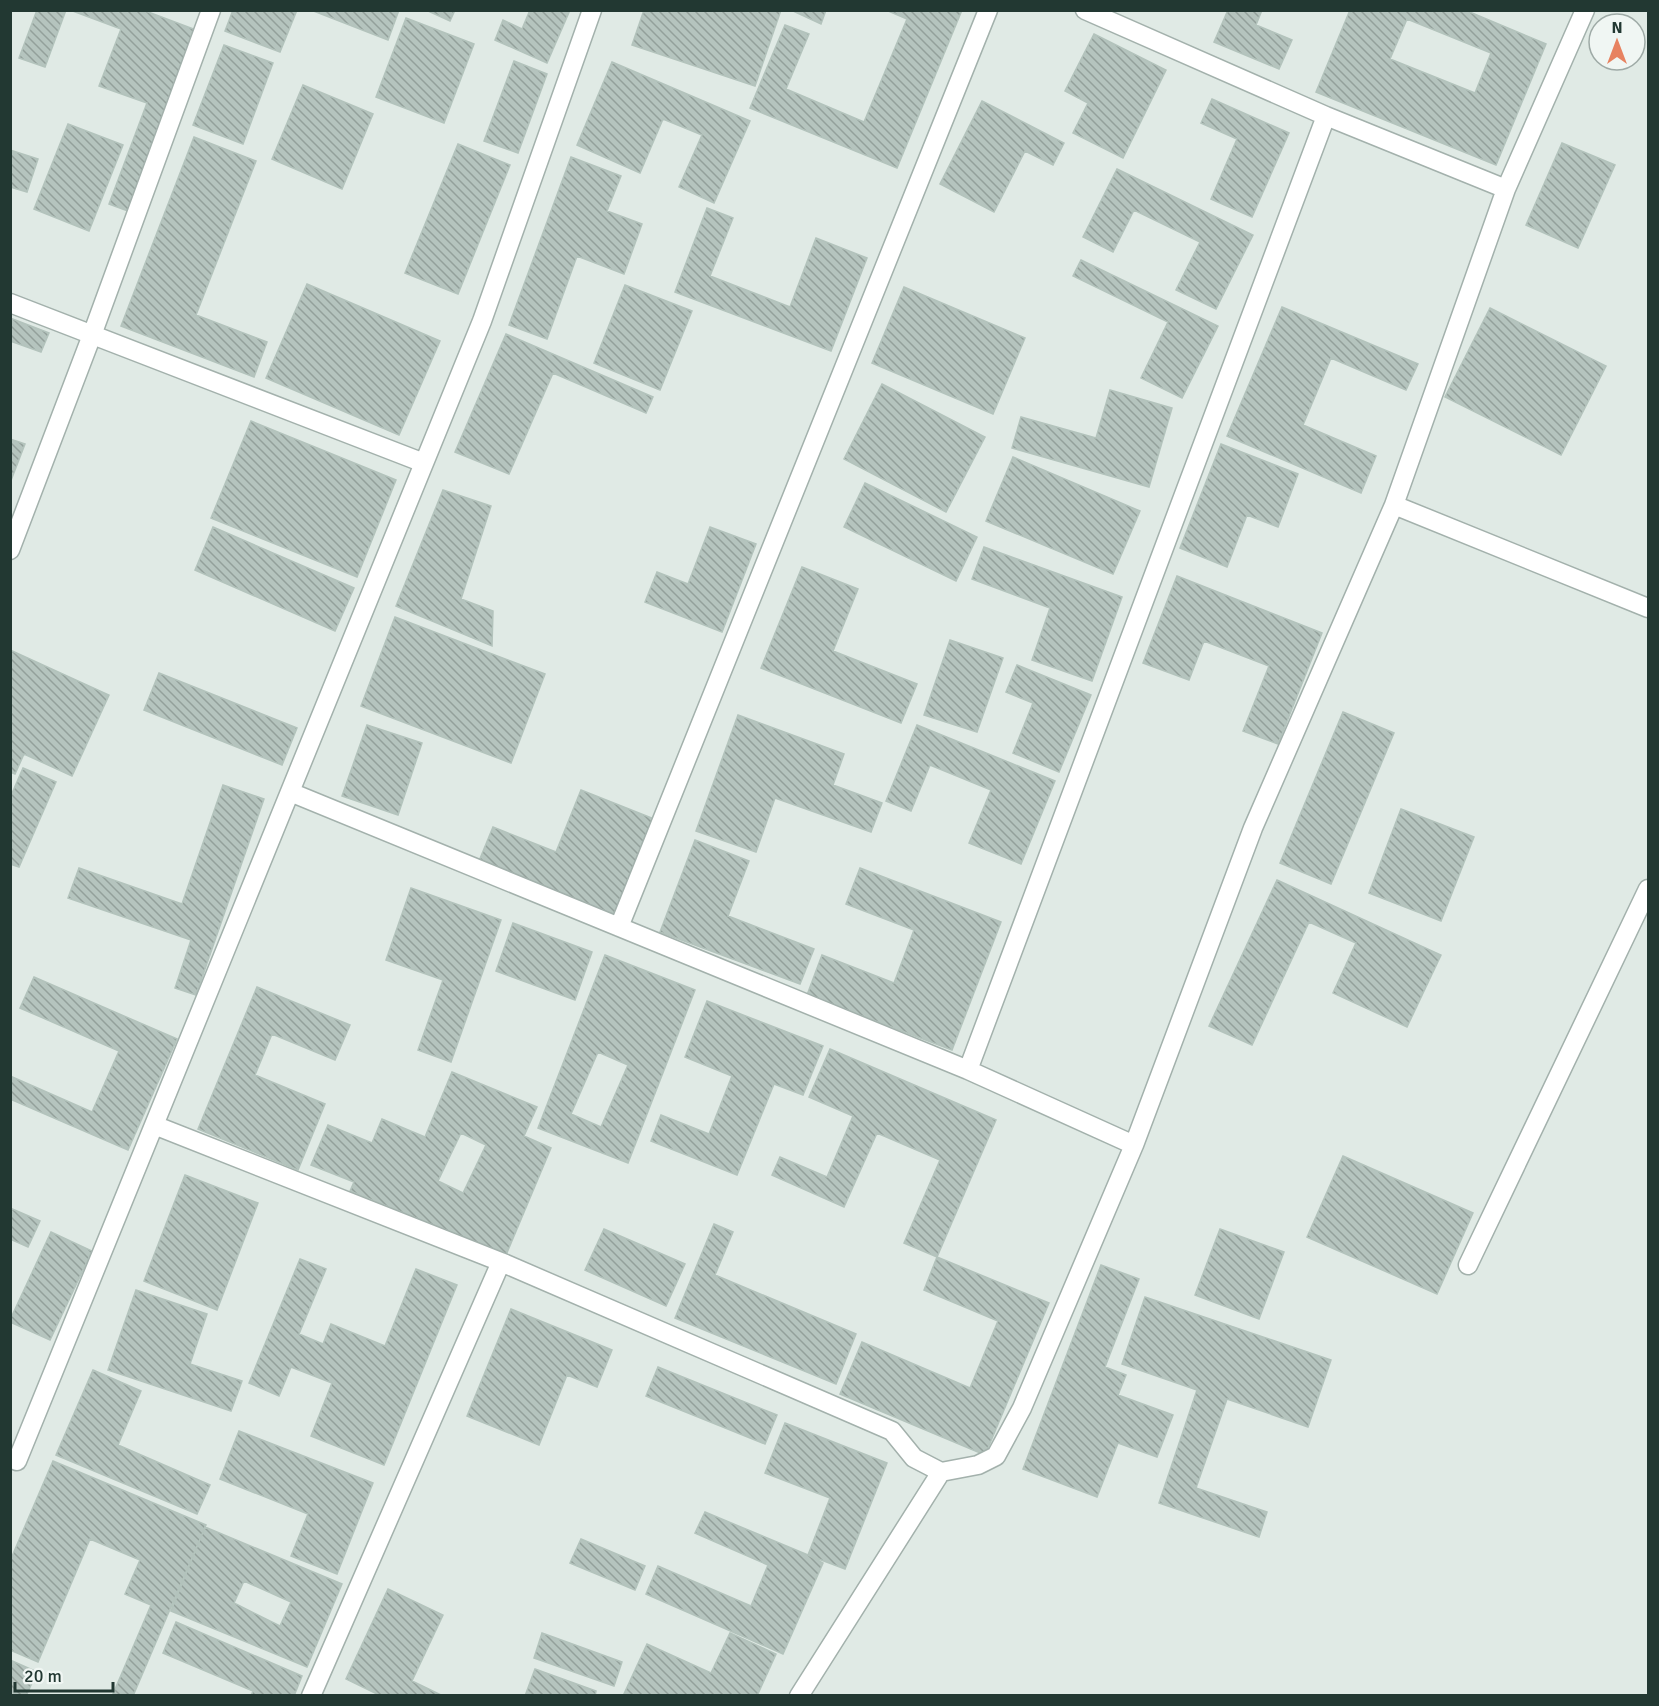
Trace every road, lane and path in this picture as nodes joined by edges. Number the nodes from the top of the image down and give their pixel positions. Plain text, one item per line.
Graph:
1 (211, 10) edge
2 (592, 10) edge
3 (988, 10) edge
4 (1085, 10) edge
5 (1586, 10) edge
6 (1326, 116) junction
7 (1506, 189) junction
8 (10, 303) edge
9 (92, 335) junction
10 (424, 463) junction
11 (1394, 505) junction
12 (10, 550) edge
13 (1648, 608) edge
14 (290, 792) junction
15 (1648, 889) edge
16 (619, 927) junction
17 (968, 1070) junction
18 (154, 1125) junction
19 (1134, 1144) junction
20 (501, 1262) junction
21 (1468, 1265) dead end
22 (13, 1465) edge
23 (941, 1472) junction
24 (311, 1695) edge
25 (799, 1695) edge

1 - 9 street
2 - 10 street
3 - 16 street
4 - 6 street
5 - 7 street
6 - 7 street
6 - 17 street
7 - 11 street
8 - 9 street
9 - 10 street
9 - 12 street
10 - 14 street
11 - 13 street
11 - 19 street
14 - 16 street
14 - 18 street
15 - 21 street
16 - 17 street
17 - 19 street
18 - 20 street
18 - 22 street
19 - 23 street
20 - 23 street
20 - 24 street
23 - 25 street

